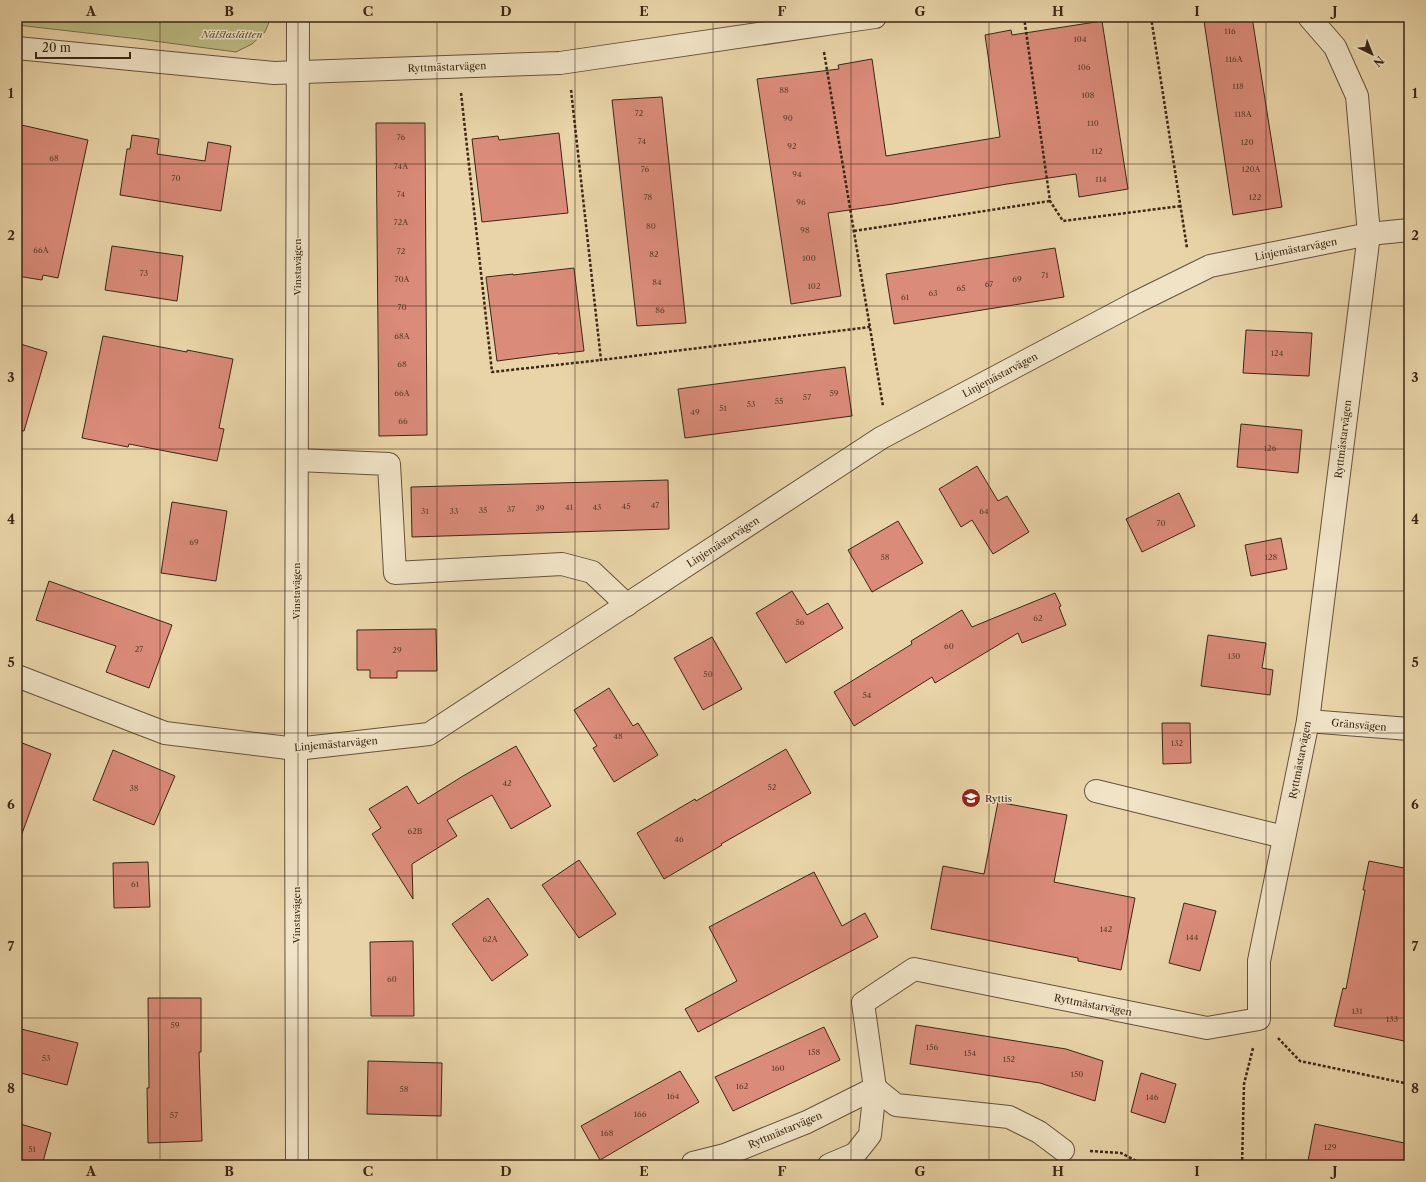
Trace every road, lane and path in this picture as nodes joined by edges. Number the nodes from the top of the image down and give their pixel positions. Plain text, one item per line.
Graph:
1 (298, 17) edge
2 (875, 17) edge
3 (1024, 17) edge
4 (1151, 17) edge
5 (1309, 17) edge
6 (820, 26) junction
7 (17, 48) edge
8 (567, 62) junction
9 (458, 66) junction
10 (298, 72) junction
11 (1050, 201) junction
12 (1181, 206) junction
13 (1409, 230) edge
14 (854, 231) junction
15 (1369, 234) junction
16 (1192, 275) junction
17 (870, 327) junction
18 (601, 360) junction
19 (888, 434) junction
20 (297, 460) junction
21 (627, 605) junction
22 (17, 676) edge
23 (1308, 721) junction
24 (1409, 729) edge
25 (296, 749) junction
26 (1096, 791) dead end
27 (1284, 837) junction
28 (1259, 1019) junction
29 (1300, 1061) dead end
30 (1409, 1084) edge
31 (875, 1088) junction
32 (1063, 1150) joint
33 (297, 1165) edge
34 (694, 1165) edge
35 (828, 1165) edge
36 (1144, 1165) edge
37 (1242, 1165) edge

1 - 10 street, Vinstavägen
2 - 6 street, Ryttmästarvägen
3 - 11 path
4 - 12 path
5 - 15 street, Ryttmästarvägen
6 - 8 street, Ryttmästarvägen
6 - 14 path
7 - 10 street, Ryttmästarvägen
8 - 9 street, Ryttmästarvägen
8 - 18 path
9 - 10 street, Ryttmästarvägen
9 - 18 path
10 - 20 street, Vinstavägen
11 - 12 path
11 - 14 path
12 - 16 path
13 - 15 street, Linjemästarvägen
14 - 17 path
15 - 16 street, Linjemästarvägen
15 - 23 street, Ryttmästarvägen
16 - 19 street, Linjemästarvägen
17 - 18 path
17 - 19 path
19 - 21 street, Linjemästarvägen
20 - 21 street
20 - 25 street, Vinstavägen
21 - 25 street, Linjemästarvägen
22 - 25 street, Linjemästarvägen
23 - 24 street, Gränsvägen
23 - 27 street, Ryttmästarvägen
25 - 33 street, Vinstavägen
26 - 27 street
27 - 28 street, Ryttmästarvägen
28 - 31 street, Ryttmästarvägen
28 - 37 path
29 - 30 path
31 - 32 street
31 - 34 street, Ryttmästarvägen
31 - 35 street, Ryttmästarvägen
32 - 36 path

